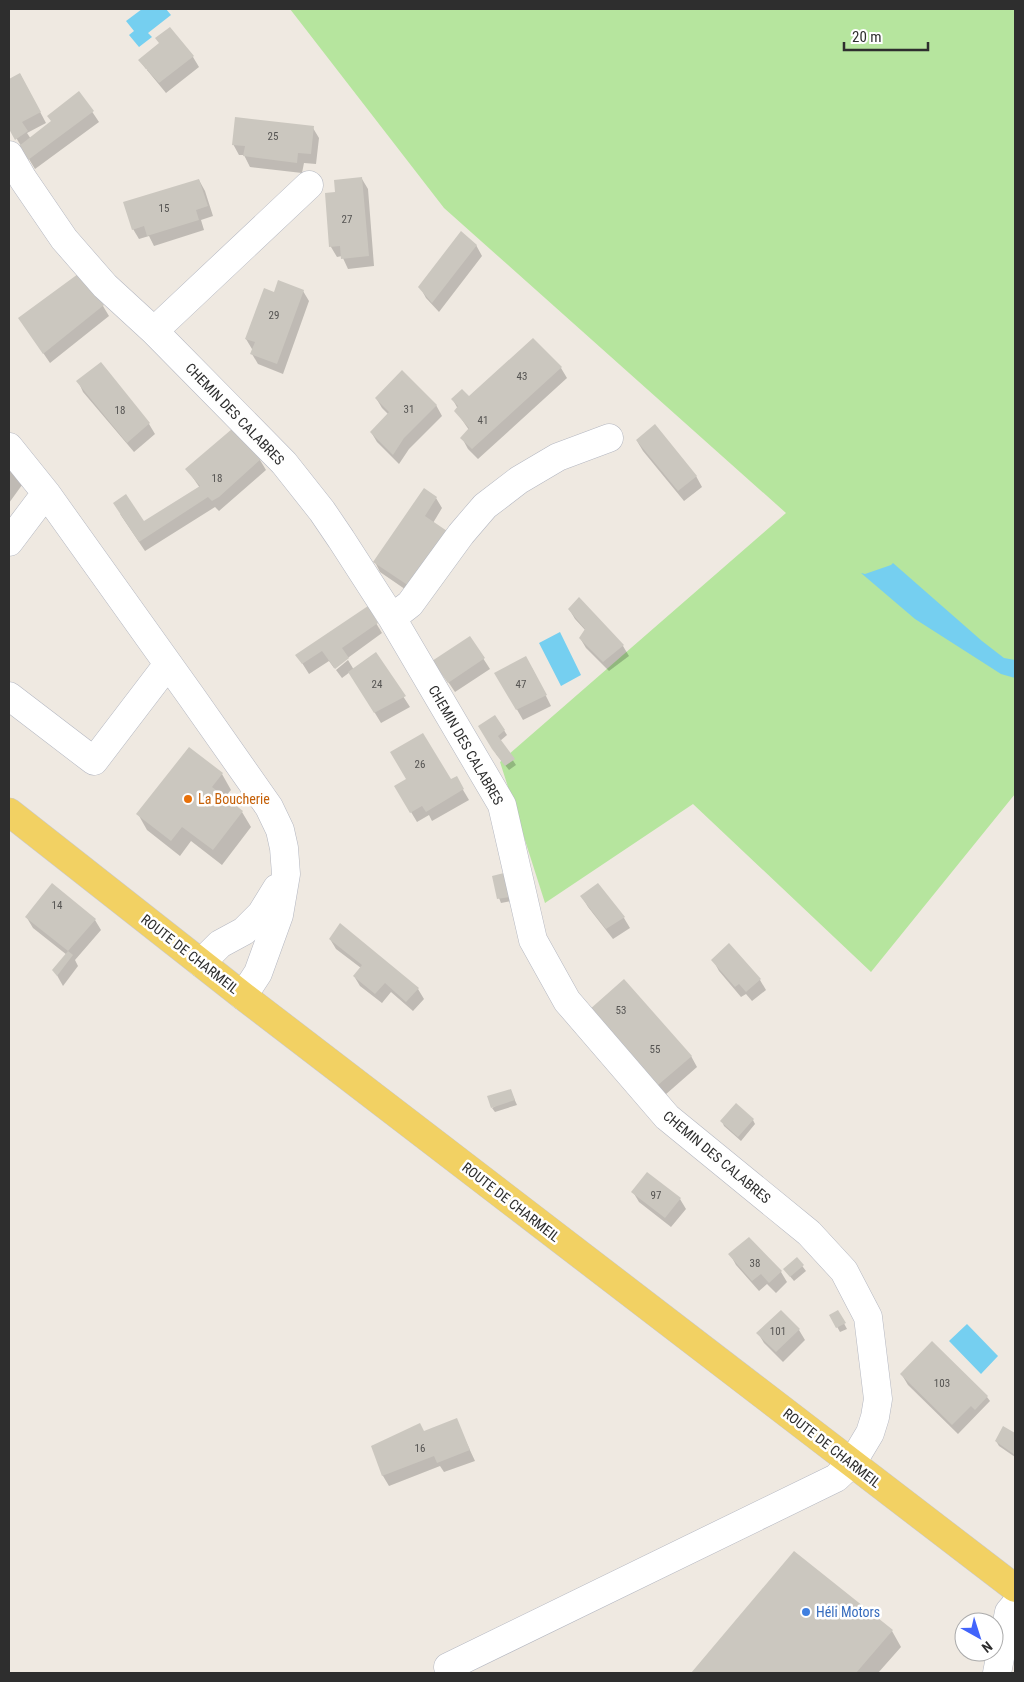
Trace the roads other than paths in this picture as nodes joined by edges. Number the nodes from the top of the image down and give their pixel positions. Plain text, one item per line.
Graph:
1 (9, 155) edge
2 (309, 185) dead end
3 (154, 331) junction
4 (609, 438) dead end
5 (9, 447) edge
6 (46, 493) junction
7 (9, 542) edge
8 (392, 618) junction
9 (168, 664) junction
10 (9, 696) edge
11 (9, 812) edge
12 (286, 874) junction
13 (201, 963) junction
14 (243, 996) junction
15 (852, 1463) junction
16 (1015, 1588) edge
17 (1015, 1605) edge
18 (450, 1673) edge
19 (997, 1673) edge

1 - 3 street, CHEMIN DES CALABRES
2 - 3 street
3 - 8 street, CHEMIN DES CALABRES
4 - 8 street
5 - 6 street
6 - 7 street
6 - 9 street
8 - 15 street, CHEMIN DES CALABRES
9 - 10 street
9 - 12 street
11 - 13 main road, ROUTE DE CHARMEIL
12 - 13 street
12 - 14 street
13 - 14 main road, ROUTE DE CHARMEIL
14 - 15 main road, ROUTE DE CHARMEIL
15 - 16 main road, ROUTE DE CHARMEIL
15 - 18 street, CHEMIN DES CALABRES
17 - 19 street

